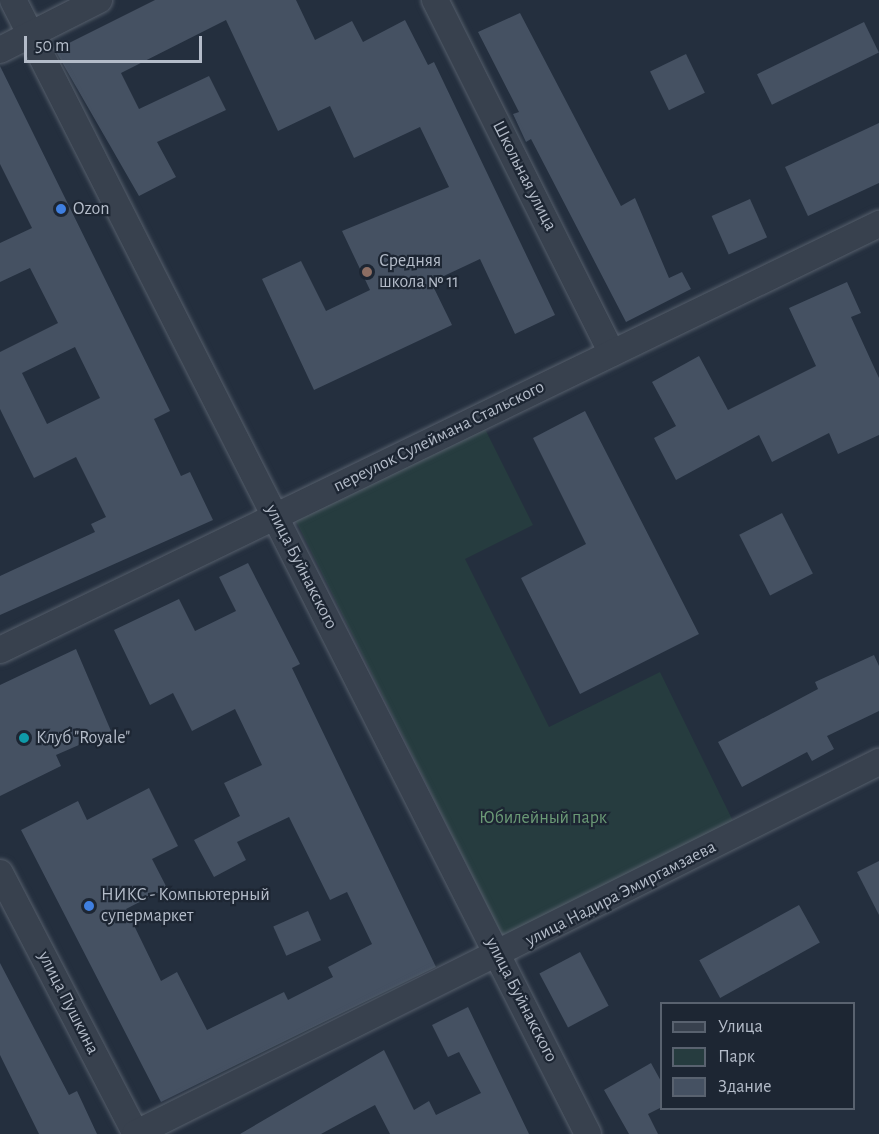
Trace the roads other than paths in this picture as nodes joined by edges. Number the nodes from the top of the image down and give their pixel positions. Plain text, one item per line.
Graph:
1 (13, 0) edge
2 (99, 0) edge
3 (435, 0) edge
4 (31, 35) junction
5 (0, 50) edge
6 (879, 224) edge
7 (612, 353) junction
8 (275, 516) junction
9 (0, 650) edge
10 (879, 762) edge
11 (0, 873) edge
12 (499, 956) junction
13 (136, 1134) edge
14 (588, 1134) edge

1 - 4 street, улица Буйнакского
2 - 4 street
3 - 7 street, Школьная улица
4 - 5 street
4 - 8 street, улица Буйнакского
6 - 7 street, переулок Сулеймана Стальского
7 - 8 street, переулок Сулеймана Стальского
8 - 9 street, переулок Сулеймана Стальского
8 - 12 street, улица Буйнакского
10 - 12 street, улица Надира Эмиргамзаева
11 - 13 street, улица Пушкина
12 - 13 street, улица Надира Эмиргамзаева
12 - 14 street, улица Буйнакского

